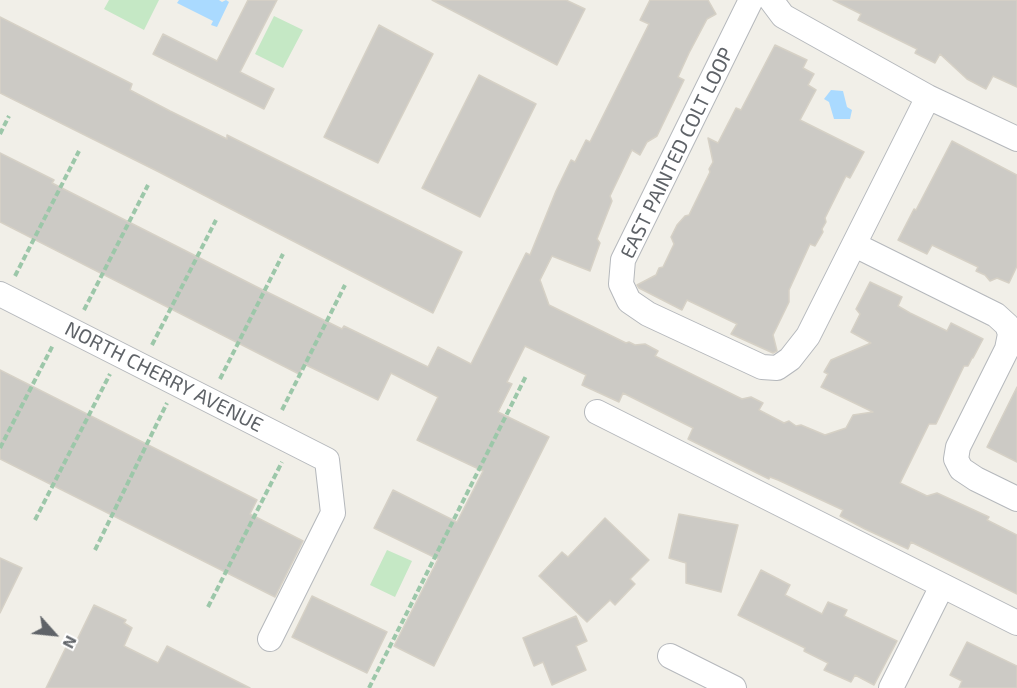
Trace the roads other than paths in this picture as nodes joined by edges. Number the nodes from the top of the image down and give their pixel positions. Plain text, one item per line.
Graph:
1 (751, 0) edge
2 (771, 0) edge
3 (928, 97) junction
4 (1017, 139) edge
5 (855, 245) junction
6 (2, 295) edge
7 (597, 412) dead end
8 (1017, 499) edge
9 (942, 586) junction
10 (1017, 623) edge
11 (270, 639) dead end
12 (670, 656) dead end
13 (734, 688) edge
14 (891, 688) edge

1 - 5 street, EAST PAINTED COLT LOOP
2 - 3 street
3 - 4 street
3 - 5 street, EAST PAINTED COLT LOOP
5 - 8 street
6 - 11 street, NORTH CHERRY AVENUE
7 - 9 street
9 - 10 street
9 - 14 street
12 - 13 street

